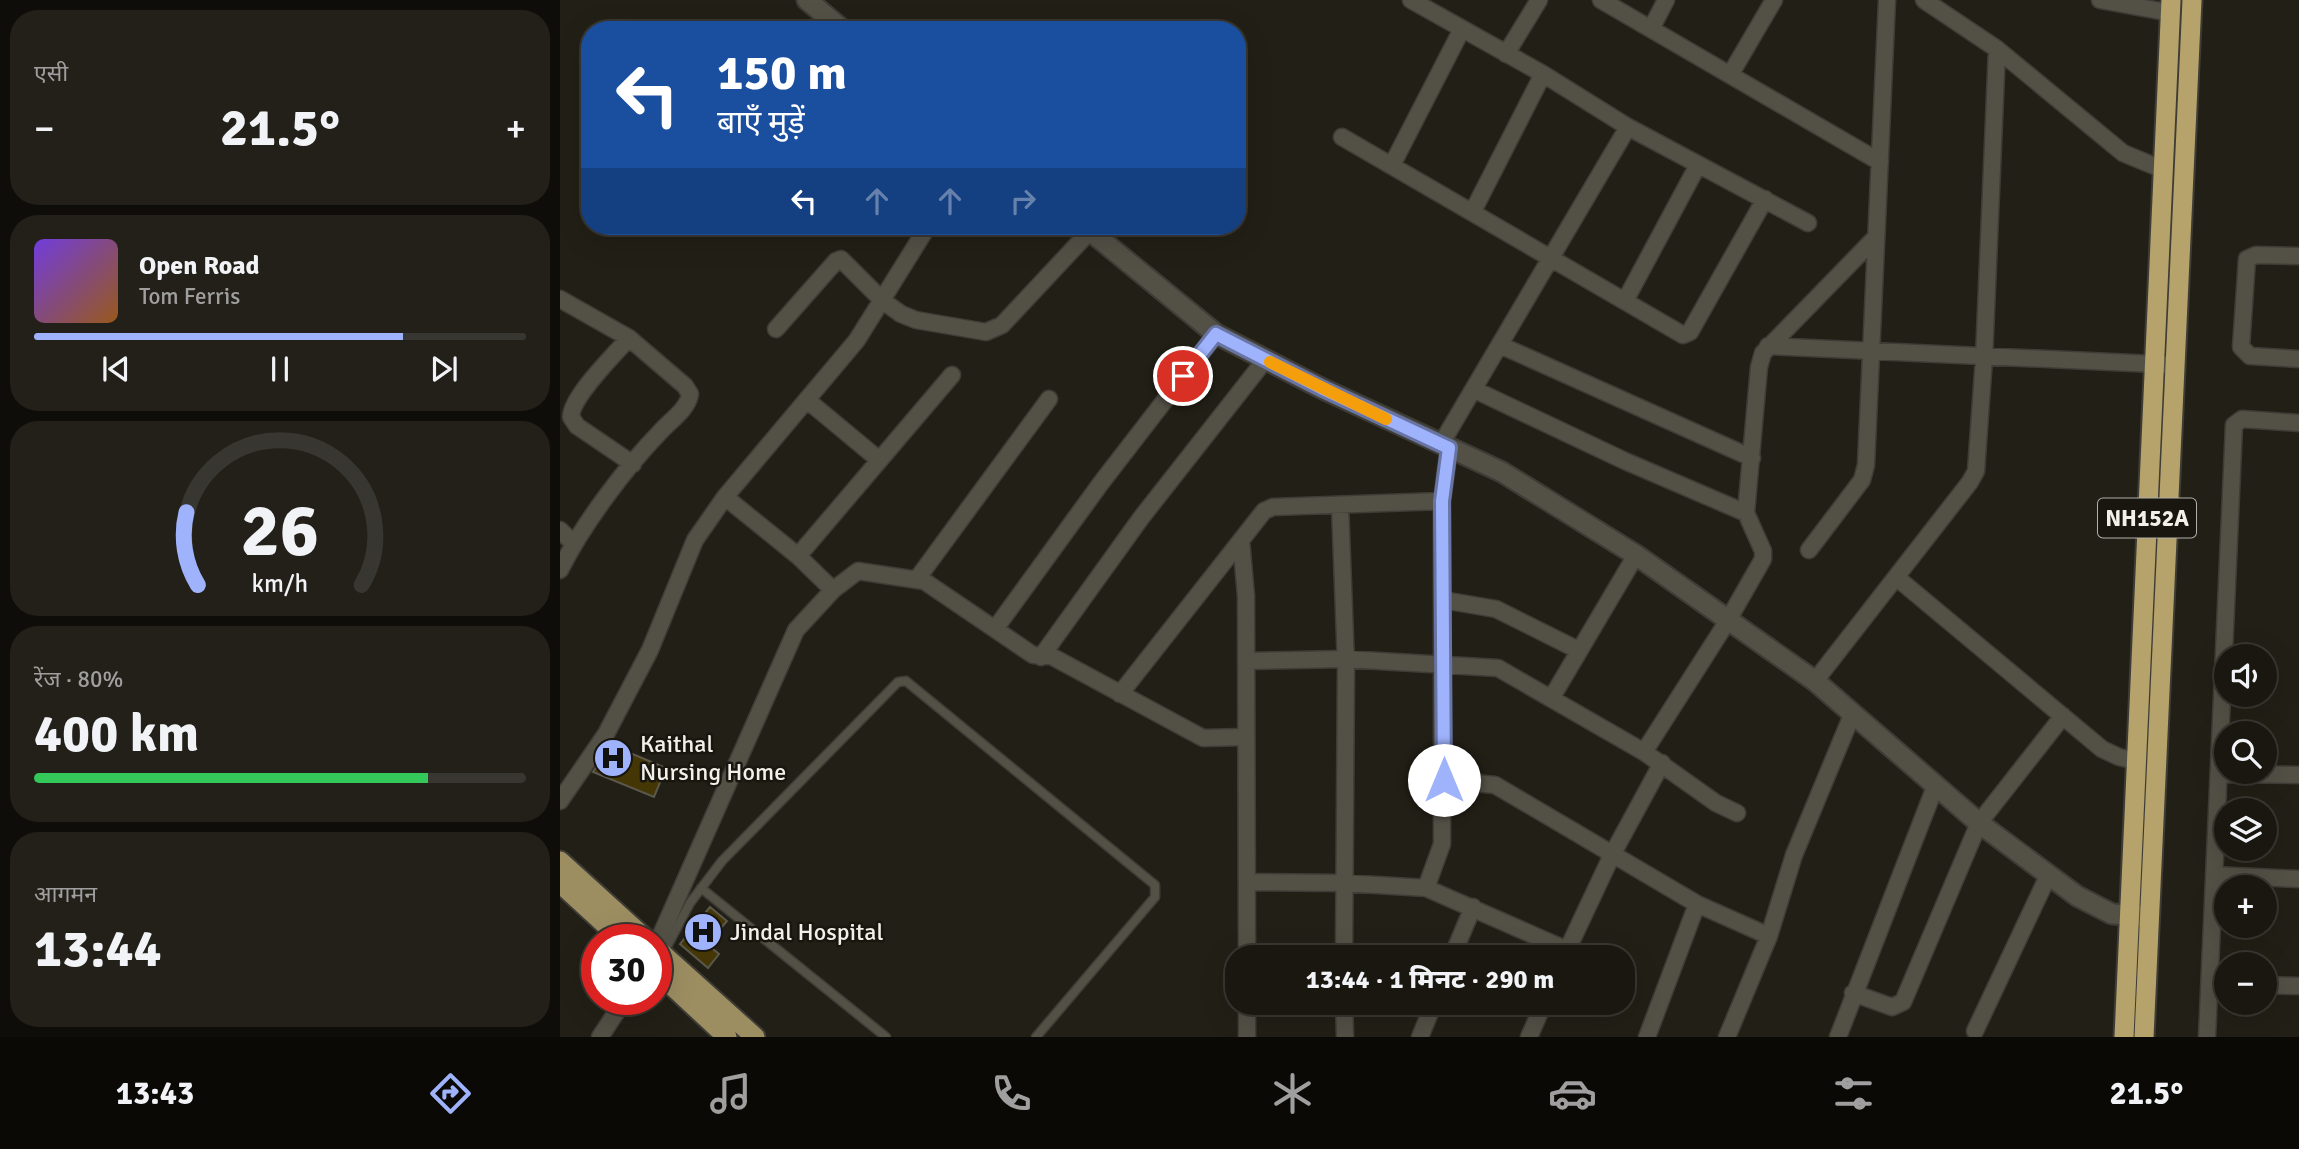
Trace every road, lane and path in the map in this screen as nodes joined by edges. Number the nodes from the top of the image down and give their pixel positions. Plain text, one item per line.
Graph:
1 (807, 0) edge
2 (1410, 0) edge
3 (1539, 0) edge
4 (1601, 0) edge
5 (1666, 0) edge
6 (1774, 0) edge
7 (1887, 0) edge
8 (1924, 0) edge
9 (2100, 0) edge
10 (2192, 0) edge
11 (2171, 6) edge
12 (832, 21) edge
13 (1462, 29) junction
14 (1651, 29) junction
15 (1997, 49) junction
16 (1506, 54) junction
17 (1543, 74) junction
18 (1730, 75) junction
19 (1628, 127) junction
20 (1342, 136) dead end
21 (1880, 162) junction
22 (1392, 165) junction
23 (1698, 165) junction
24 (2164, 170) junction
25 (1765, 199) junction
26 (1472, 211) junction
27 (1808, 223) dead end
28 (923, 235) edge
29 (1081, 235) edge
30 (1096, 235) edge
31 (1876, 237) junction
32 (2299, 256) edge
33 (1552, 259) junction
34 (560, 299) edge
35 (883, 301) junction
36 (1625, 301) junction
37 (776, 329) dead end
38 (1216, 334) junction
39 (629, 338) junction
40 (1500, 345) junction
41 (1768, 346) junction
42 (1871, 350) junction
43 (1984, 358) junction
44 (1265, 359) junction
45 (2299, 359) edge
46 (2154, 365) junction
47 (2175, 365) junction
48 (953, 375) dead end
49 (1475, 390) junction
50 (1049, 399) dead end
51 (807, 400) junction
52 (2299, 423) edge
53 (1445, 446) junction
54 (1752, 458) junction
55 (878, 459) junction
56 (633, 464) junction
57 (725, 497) junction
58 (1442, 501) junction
59 (1340, 505) junction
60 (1746, 513) junction
61 (560, 530) edge
62 (1241, 540) junction
63 (573, 543) junction
64 (1809, 550) dead end
65 (1636, 555) junction
66 (798, 556) junction
67 (560, 570) edge
68 (1896, 577) junction
69 (917, 579) junction
70 (833, 590) junction
71 (1443, 600) junction
72 (1727, 622) junction
73 (995, 629) junction
74 (1578, 650) junction
75 (1041, 657) junction
76 (1345, 659) junction
77 (1246, 661) junction
78 (1443, 664) junction
79 (1815, 681) junction
80 (1120, 694) junction
81 (1552, 697) junction
82 (1852, 715) junction
83 (2063, 716) junction
84 (2220, 721) edge
85 (1246, 737) junction
86 (1644, 752) junction
87 (2136, 761) junction
88 (1662, 763) junction
89 (2277, 775) edge
90 (2299, 775) edge
91 (1444, 780) junction
92 (2218, 784) edge
93 (1935, 787) junction
94 (560, 801) edge
95 (1737, 813) dead end
96 (1979, 824) junction
97 (1612, 855) junction
98 (560, 860) edge
99 (2049, 874) junction
100 (2214, 874) junction
101 (2299, 879) edge
102 (560, 883) edge
103 (1248, 883) junction
104 (1344, 883) junction
105 (701, 888) junction
106 (1426, 888) junction
107 (1697, 904) junction
108 (1473, 907) junction
109 (2129, 916) junction
110 (2149, 916) junction
111 (605, 924) edge
112 (630, 924) edge
113 (671, 924) edge
114 (672, 932) edge
115 (1769, 936) junction
116 (1247, 945) edge
117 (1344, 945) edge
118 (1457, 945) edge
119 (1547, 945) edge
120 (1569, 945) edge
121 (672, 967) edge
122 (672, 972) edge
123 (2209, 983) junction
124 (2214, 983) edge
125 (2277, 985) edge
126 (2299, 986) edge
127 (1853, 993) junction
128 (614, 1015) edge
129 (1247, 1015) edge
130 (1345, 1015) edge
131 (1429, 1015) edge
132 (1539, 1015) edge
133 (1975, 1031) dead end
134 (600, 1037) edge
135 (727, 1037) edge
136 (755, 1037) edge
137 (886, 1037) edge
138 (1036, 1037) edge
139 (1247, 1037) edge
140 (1345, 1037) edge
141 (1420, 1037) edge
142 (1529, 1037) edge
143 (1647, 1037) edge
144 (1727, 1037) edge
145 (1838, 1037) edge
146 (2124, 1037) edge
147 (2144, 1037) edge
148 (2207, 1037) edge

1 - 12 street
2 - 13 street
3 - 16 street
4 - 14 street
5 - 14 street
6 - 18 street
7 - 21 street
8 - 15 street
9 - 11 street
10 - 47 highway, NH152A
11 - 24 highway, NH152A
13 - 16 street
13 - 22 street
14 - 18 street
15 - 24 street
15 - 43 street
16 - 17 street
17 - 19 street
17 - 26 street
18 - 21 street
19 - 23 street
19 - 33 street
20 - 22 street
21 - 31 street
22 - 26 street
23 - 25 street
23 - 36 street
24 - 46 highway, NH152A
25 - 27 street
25 - 36 street
26 - 33 street
28 - 35 street
29 - 35 street
30 - 38 street
31 - 41 street
31 - 42 street
32 - 45 street
33 - 36 street
33 - 40 street
34 - 39 street
35 - 37 street
35 - 51 street
38 - 44 street
38 - 73 street
39 - 56 street
39 - 56 street
40 - 49 street
40 - 54 street
41 - 42 street
41 - 54 street
42 - 43 street
42 - 64 street
43 - 46 street
43 - 68 street
44 - 53 street
44 - 75 street
46 - 47 street
46 - 87 highway, NH152A
47 - 110 highway, NH152A
48 - 55 street
49 - 53 street
49 - 60 street
50 - 69 street
51 - 55 street
51 - 57 street
52 - 84 street
53 - 58 street
53 - 65 street
54 - 60 street
55 - 66 street
56 - 63 street
57 - 66 street
57 - 94 street
58 - 59 street
58 - 71 street
59 - 62 street
59 - 76 street
60 - 72 street
61 - 63 street
62 - 77 street
62 - 80 street
63 - 67 street
65 - 72 street
65 - 74 street
66 - 70 street
68 - 79 street
68 - 83 street
69 - 70 street
69 - 73 street
70 - 113 street
71 - 74 street
71 - 78 street
72 - 79 street
72 - 86 street
73 - 75 street
74 - 81 street
75 - 80 street
76 - 77 street
76 - 78 street
76 - 104 street
77 - 85 street
78 - 81 street
78 - 91 street
79 - 82 street
80 - 85 street
81 - 86 street
82 - 93 street
82 - 115 street
83 - 87 street
83 - 96 street
85 - 103 street
86 - 88 street
87 - 109 highway, NH152A
88 - 95 street
88 - 97 street
89 - 90 street
91 - 97 street
91 - 106 street
92 - 100 street
93 - 96 street
93 - 127 street
96 - 99 street
96 - 127 street
97 - 107 street
97 - 120 street
98 - 112 main road
99 - 109 street
99 - 133 street
100 - 101 street
100 - 123 street
102 - 111 main road
103 - 104 street
103 - 116 street
104 - 106 street
104 - 117 street
105 - 114 lane
105 - 137 lane
105 - 138 lane
106 - 108 street
107 - 115 street
107 - 143 street
108 - 118 street
108 - 119 street
109 - 110 street
109 - 146 highway, NH152A
110 - 147 highway, NH152A
115 - 144 street
121 - 136 main road
122 - 135 main road
123 - 124 street
123 - 148 street
125 - 126 street
127 - 145 street
128 - 134 street
129 - 139 street
130 - 140 street
131 - 141 street
132 - 142 street

